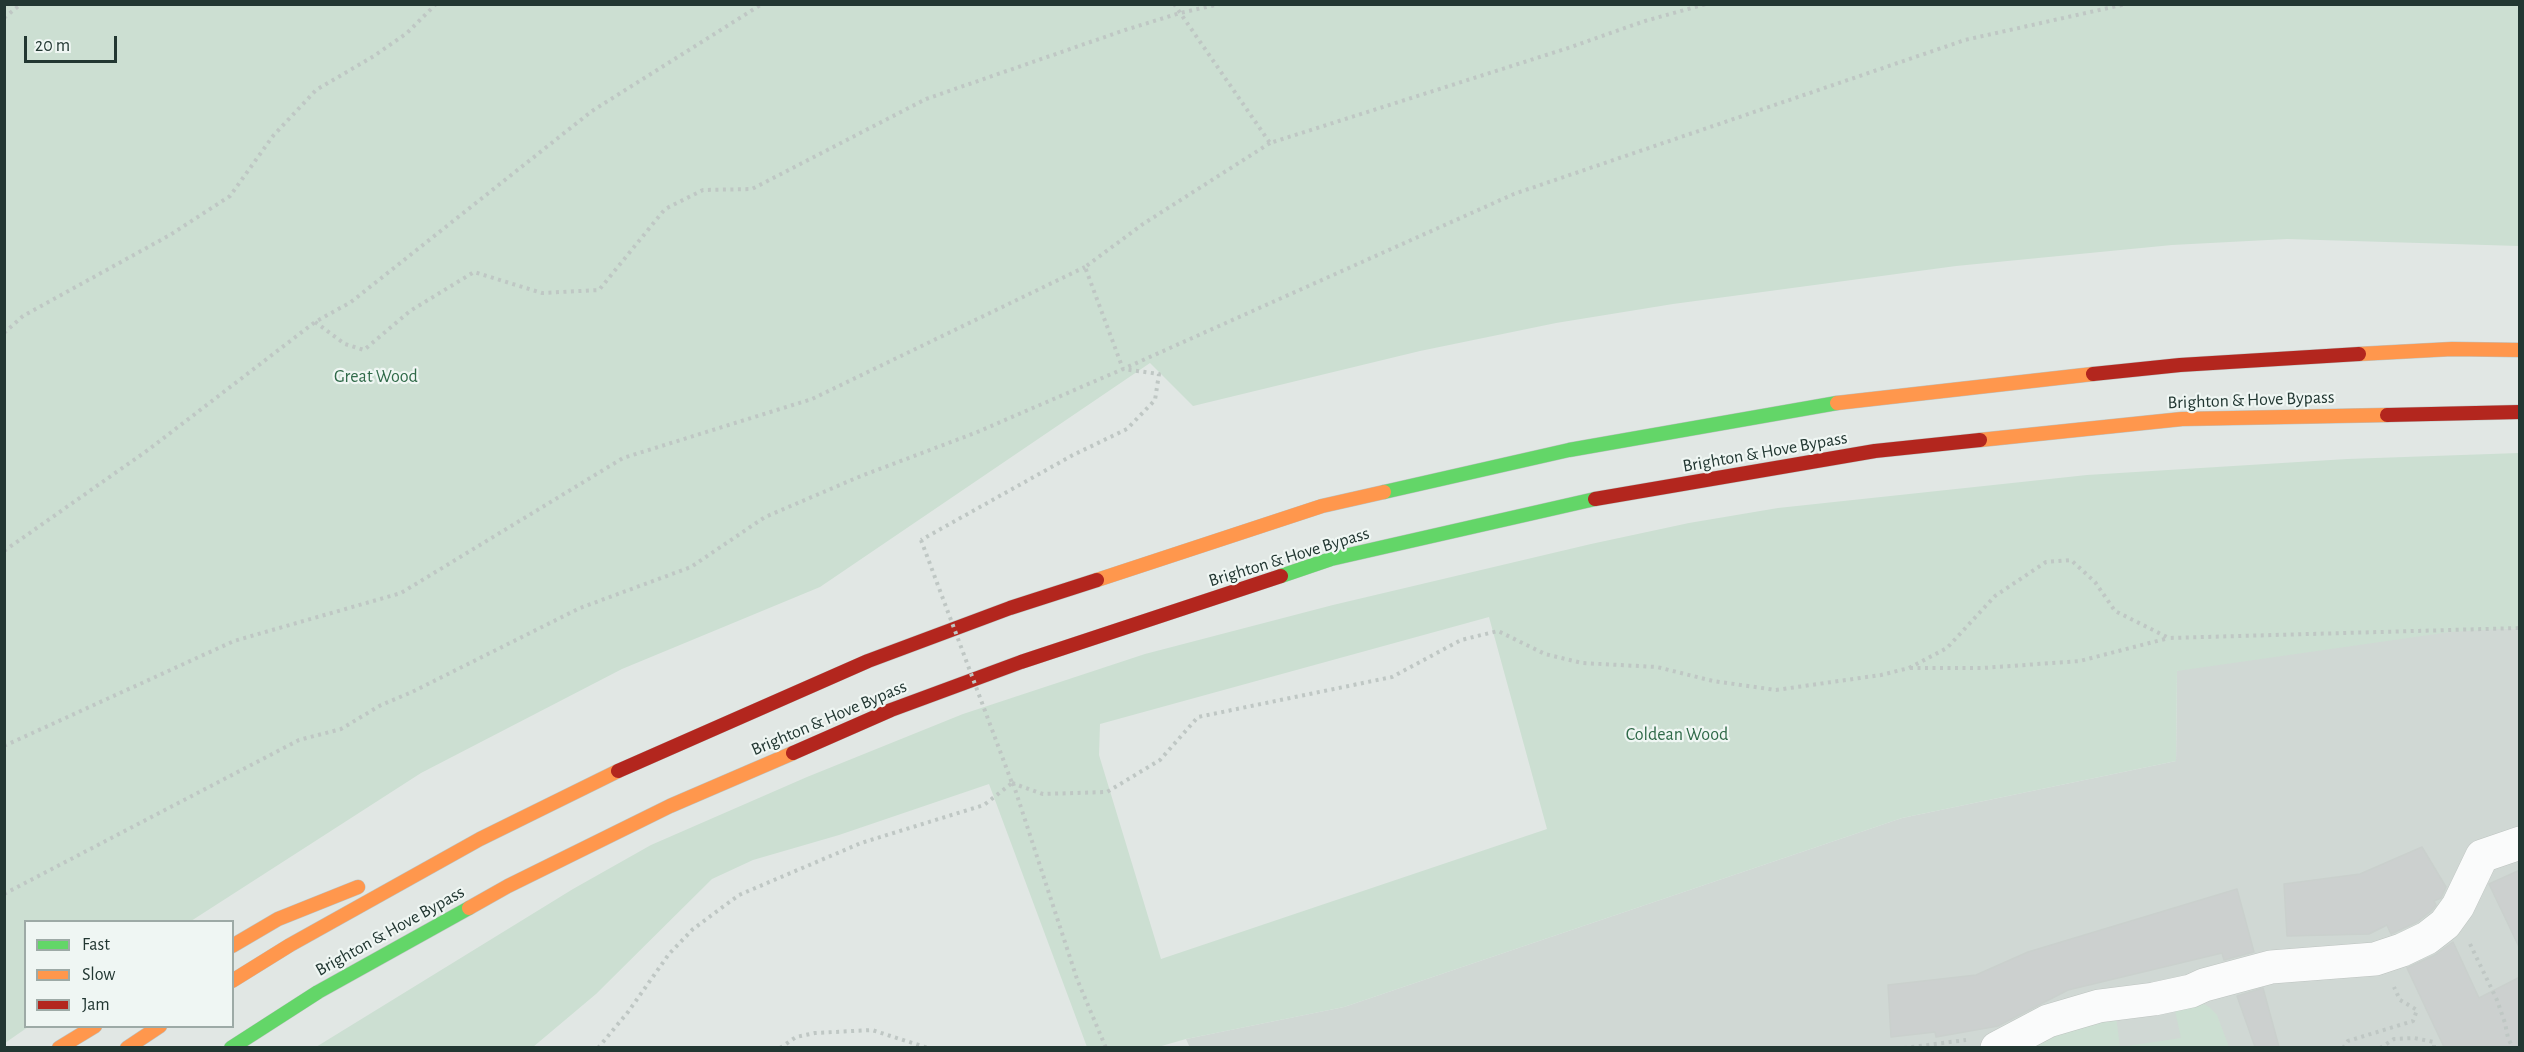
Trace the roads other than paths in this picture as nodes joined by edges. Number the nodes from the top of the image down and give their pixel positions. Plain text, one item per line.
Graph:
1 (2520, 350) edge
2 (2520, 412) edge
3 (480, 839) junction
4 (2520, 843) edge
5 (234, 945) edge
6 (234, 980) edge
7 (92, 1028) edge
8 (157, 1028) edge
9 (1984, 1044) edge
10 (59, 1047) edge
11 (127, 1047) edge
12 (231, 1047) edge

1 - 3 highway, Brighton & Hove Bypass
2 - 12 highway, Brighton & Hove Bypass
3 - 5 highway
3 - 6 highway, Brighton & Hove Bypass
4 - 9 street
7 - 10 highway
8 - 11 highway

